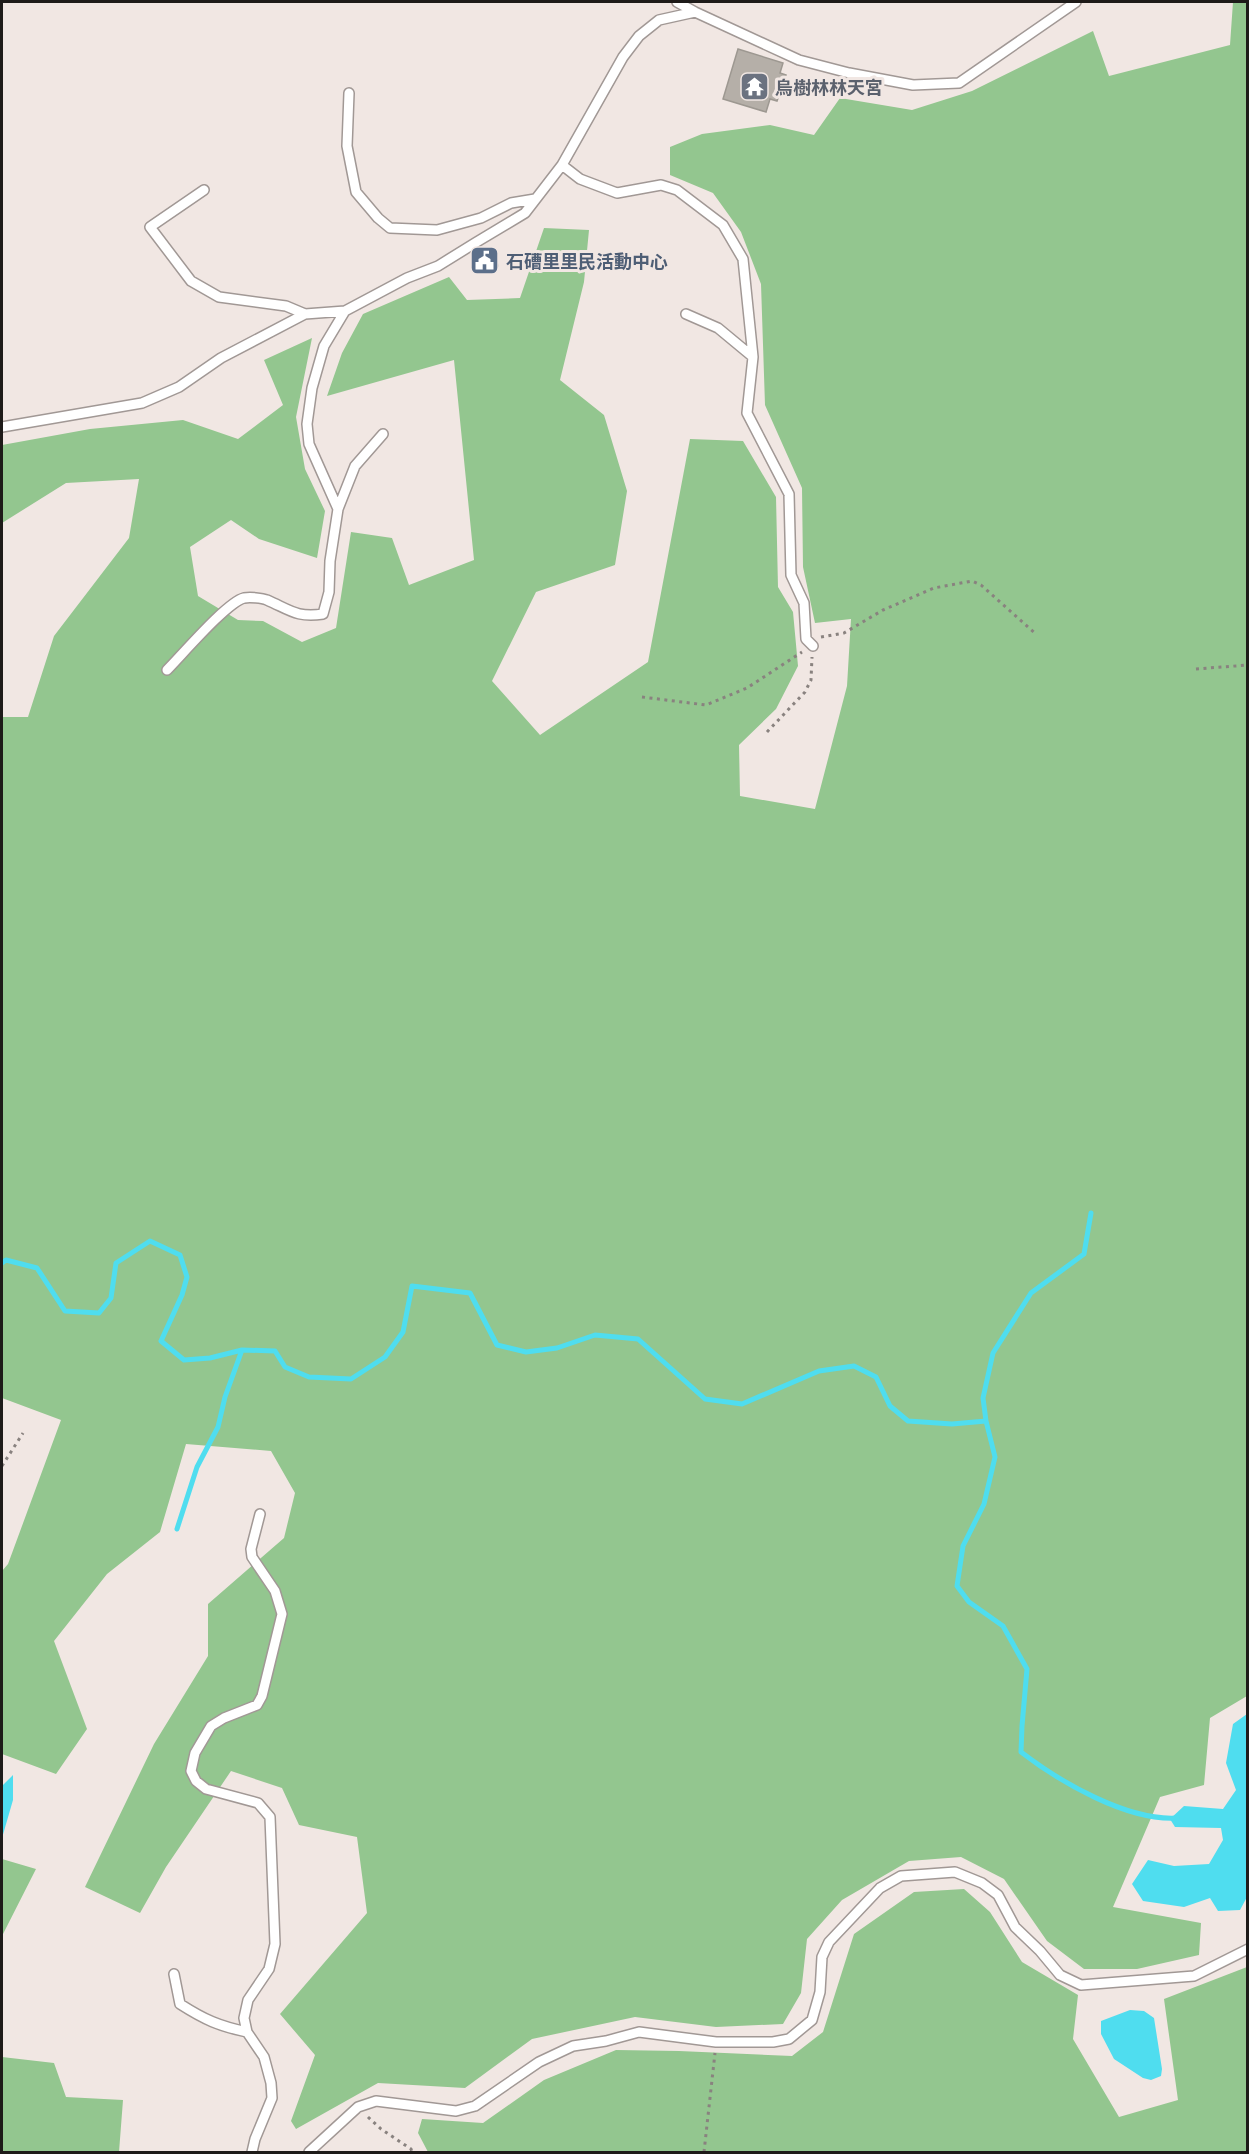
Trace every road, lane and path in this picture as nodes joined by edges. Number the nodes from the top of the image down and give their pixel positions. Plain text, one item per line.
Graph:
1 (677, 2) edge
2 (1076, 2) edge
3 (695, 12) junction
4 (349, 93) dead end
5 (562, 165) junction
6 (204, 190) dead end
7 (535, 199) junction
8 (345, 311) junction
9 (305, 314) junction
10 (686, 314) dead end
11 (753, 357) junction
12 (2, 427) edge
13 (383, 434) dead end
14 (338, 509) junction
15 (1036, 634) dead end
16 (813, 646) junction
17 (1248, 665) edge
18 (1196, 669) dead end
19 (167, 670) dead end
20 (642, 697) dead end
21 (767, 732) dead end
22 (23, 1433) dead end
23 (2, 1466) edge
24 (260, 1514) dead end
25 (1248, 1949) edge
26 (174, 1974) dead end
27 (247, 2032) junction
28 (716, 2042) junction
29 (358, 2107) junction
30 (252, 2152) edge
31 (309, 2152) edge
32 (412, 2152) edge
33 (704, 2152) edge

1 - 3 lane
2 - 3 lane
3 - 5 lane
4 - 7 lane
5 - 7 lane
5 - 11 lane
6 - 9 lane
7 - 8 lane
8 - 9 lane
8 - 14 lane
9 - 12 lane
10 - 11 lane
11 - 16 lane
13 - 14 lane
14 - 19 lane
15 - 16 path
16 - 20 path
16 - 21 path
17 - 18 path
22 - 23 path
24 - 27 lane
25 - 28 lane
26 - 27 lane
27 - 30 lane
28 - 29 lane
28 - 33 path
29 - 31 lane
29 - 32 path

